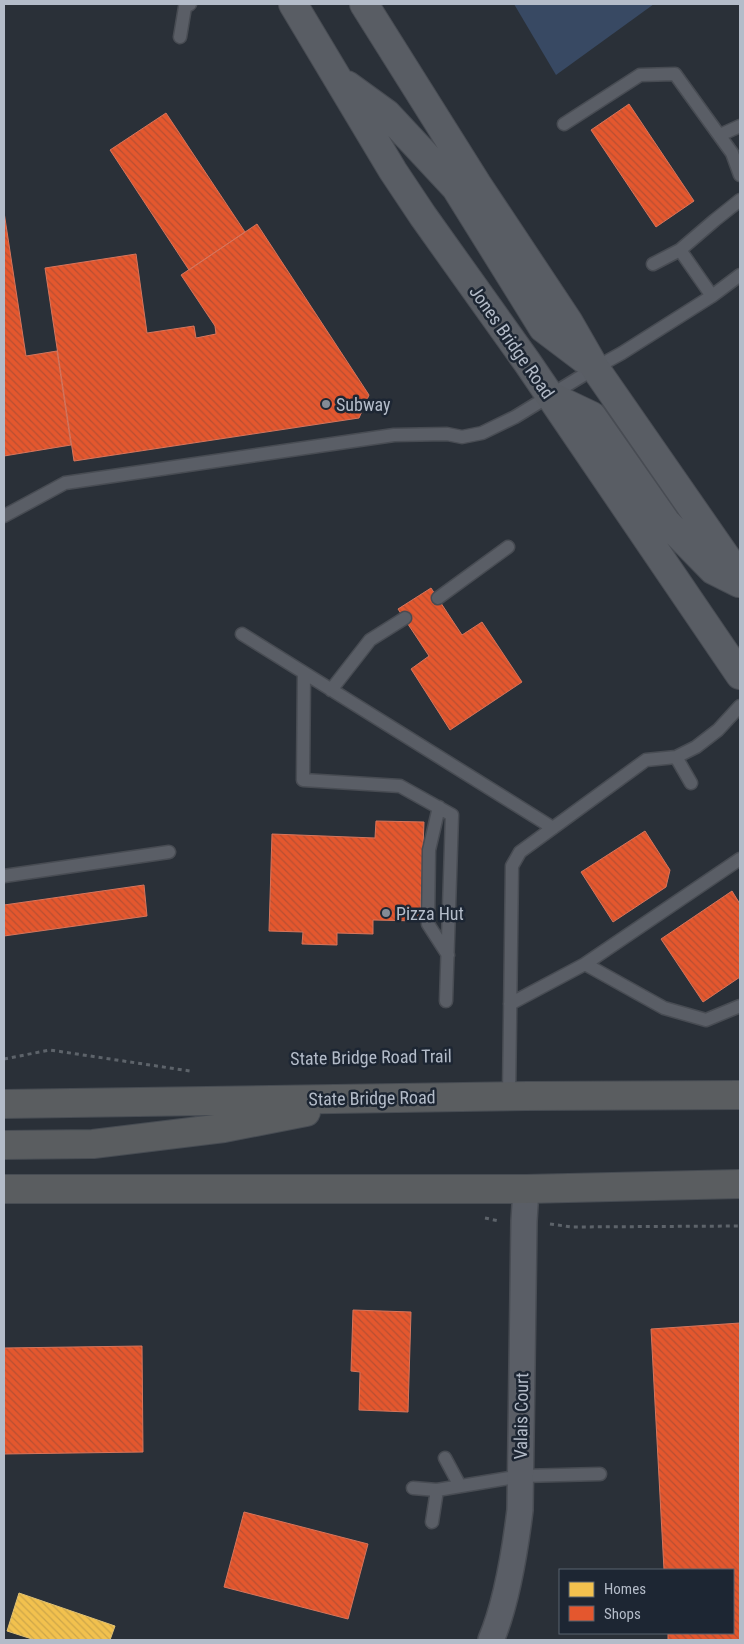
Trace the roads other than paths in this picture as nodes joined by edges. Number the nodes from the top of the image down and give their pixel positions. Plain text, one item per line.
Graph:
1 (190, 4) edge
2 (293, 4) edge
3 (364, 4) edge
4 (180, 37) dead end
5 (340, 81) junction
6 (564, 124) dead end
7 (740, 126) edge
8 (720, 135) junction
9 (740, 176) edge
10 (740, 200) edge
11 (680, 250) junction
12 (652, 264) dead end
13 (740, 275) edge
14 (712, 296) junction
15 (595, 368) junction
16 (550, 396) junction
17 (4, 516) edge
18 (508, 548) dead end
19 (740, 577) edge
20 (740, 583) edge
21 (438, 598) dead end
22 (404, 618) dead end
23 (242, 634) dead end
24 (304, 673) junction
25 (740, 675) edge
26 (331, 690) junction
27 (740, 706) edge
28 (676, 756) junction
29 (691, 783) dead end
30 (439, 807) junction
31 (553, 828) junction
32 (169, 852) dead end
33 (740, 860) edge
34 (4, 876) edge
35 (448, 955) junction
36 (585, 964) junction
37 (446, 1001) dead end
38 (510, 1004) junction
39 (740, 1006) edge
40 (740, 1095) edge
41 (509, 1096) junction
42 (373, 1098) junction
43 (4, 1104) edge
44 (4, 1145) edge
45 (740, 1184) edge
46 (4, 1189) edge
47 (526, 1189) junction
48 (445, 1458) dead end
49 (600, 1474) dead end
50 (521, 1476) junction
51 (460, 1486) junction
52 (413, 1488) dead end
53 (437, 1490) junction
54 (432, 1522) dead end
55 (494, 1639) edge

1 - 4 lane
2 - 5 main road, Jones Bridge Road
3 - 15 main road
5 - 15 main road
5 - 16 main road, Jones Bridge Road
6 - 8 lane
7 - 8 lane
8 - 9 lane
10 - 11 lane
11 - 12 lane
11 - 14 lane
13 - 14 lane
14 - 15 lane
15 - 16 lane
15 - 19 main road
16 - 17 lane
16 - 20 main road
16 - 25 main road, Jones Bridge Road
18 - 21 lane
22 - 26 lane
23 - 24 lane
24 - 26 lane
24 - 30 lane
26 - 31 lane
27 - 28 lane
28 - 29 lane
28 - 31 lane
30 - 35 lane
30 - 35 lane
31 - 38 lane
32 - 34 lane
33 - 36 lane
35 - 37 lane
36 - 38 lane
36 - 39 lane
38 - 41 lane
40 - 41 highway, State Bridge Road
41 - 42 highway, State Bridge Road
42 - 43 highway, State Bridge Road
42 - 44 highway
45 - 47 highway
46 - 47 highway
47 - 50 street, Valais Court
48 - 51 lane
49 - 50 lane
50 - 51 lane
50 - 55 street, Valais Court
51 - 53 lane
52 - 53 lane
53 - 54 lane

